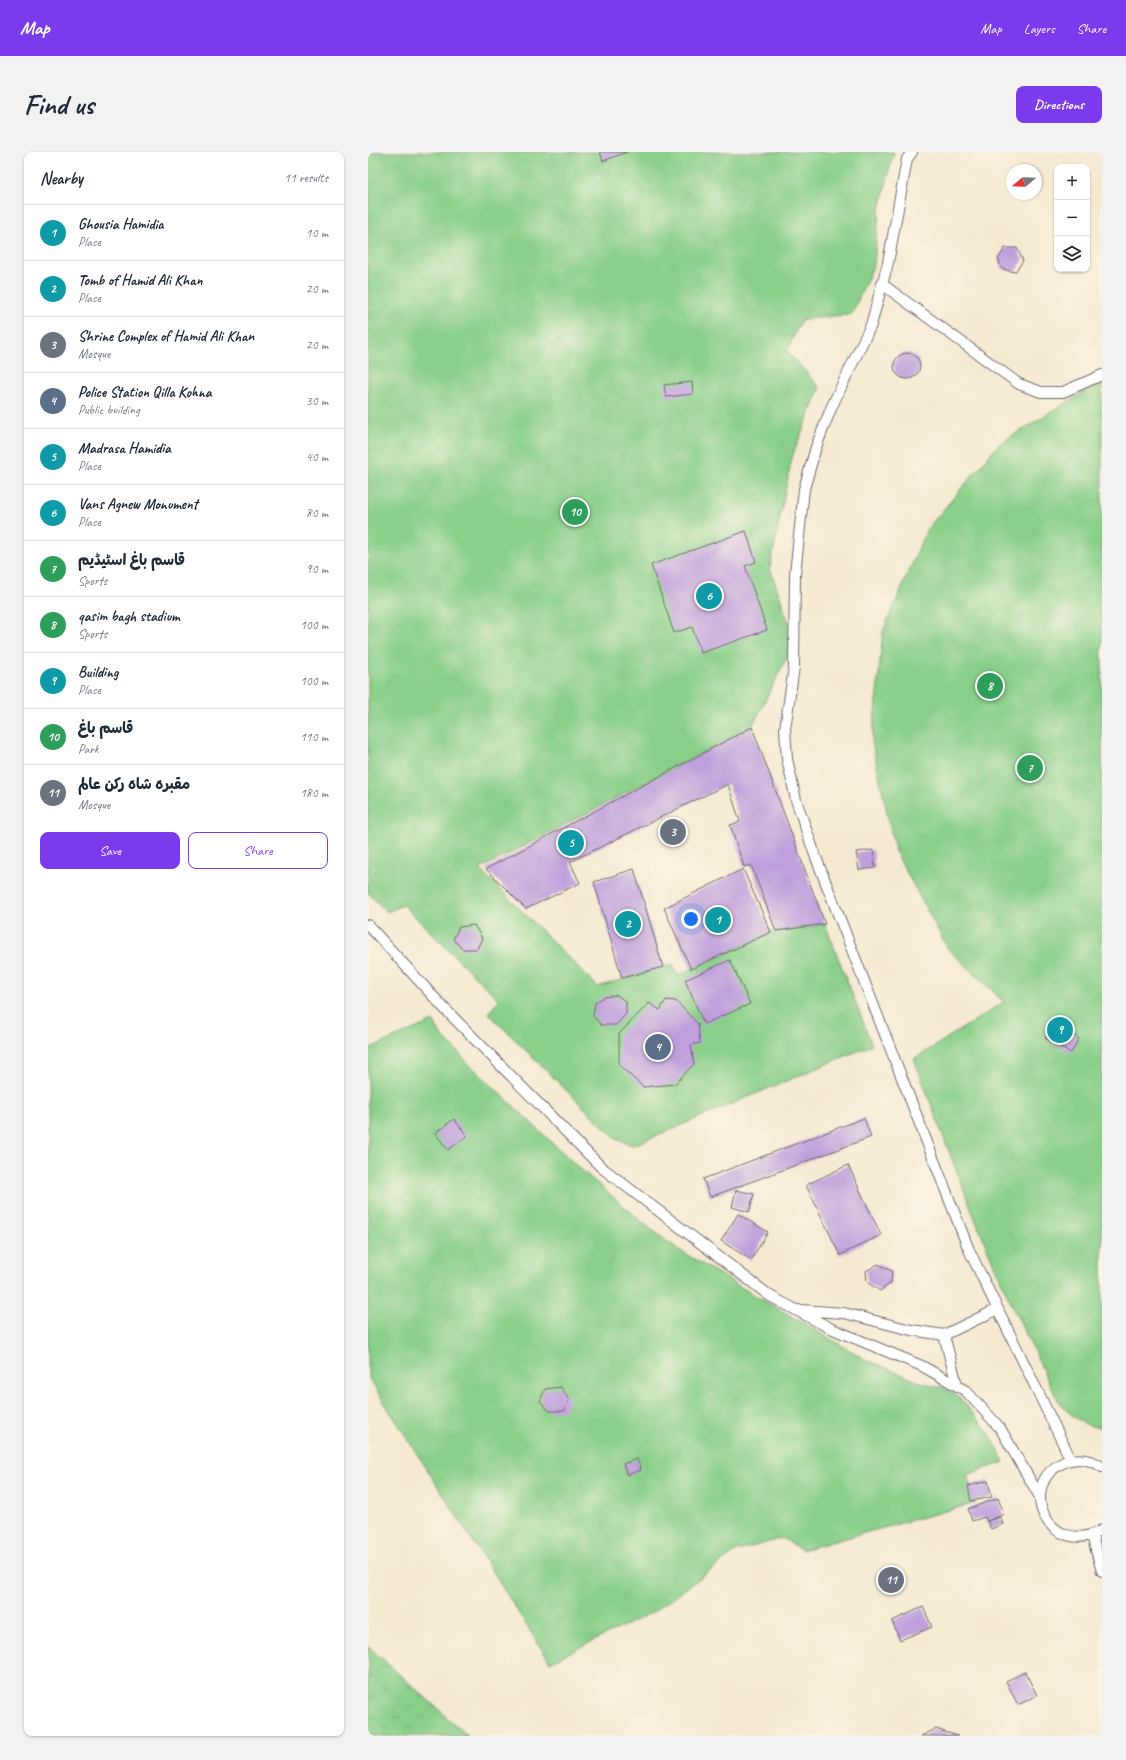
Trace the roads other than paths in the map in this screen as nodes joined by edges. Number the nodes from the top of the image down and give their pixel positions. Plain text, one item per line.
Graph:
1 (912, 152) edge
2 (882, 284) junction
3 (1102, 375) edge
4 (368, 925) edge
5 (797, 1309) junction
6 (998, 1310) junction
7 (944, 1335) junction
8 (957, 1385) junction
9 (1071, 1460) junction
10 (1102, 1468) edge
11 (1040, 1497) junction
12 (1102, 1530) edge
13 (1092, 1536) junction
14 (1102, 1571) edge

1 - 2 lane
2 - 3 lane
2 - 6 lane
4 - 5 lane
5 - 7 lane
5 - 8 lane
6 - 7 lane
6 - 9 lane
7 - 8 lane
8 - 11 lane
9 - 10 lane
9 - 11 lane
11 - 13 lane
12 - 13 lane
13 - 14 lane

